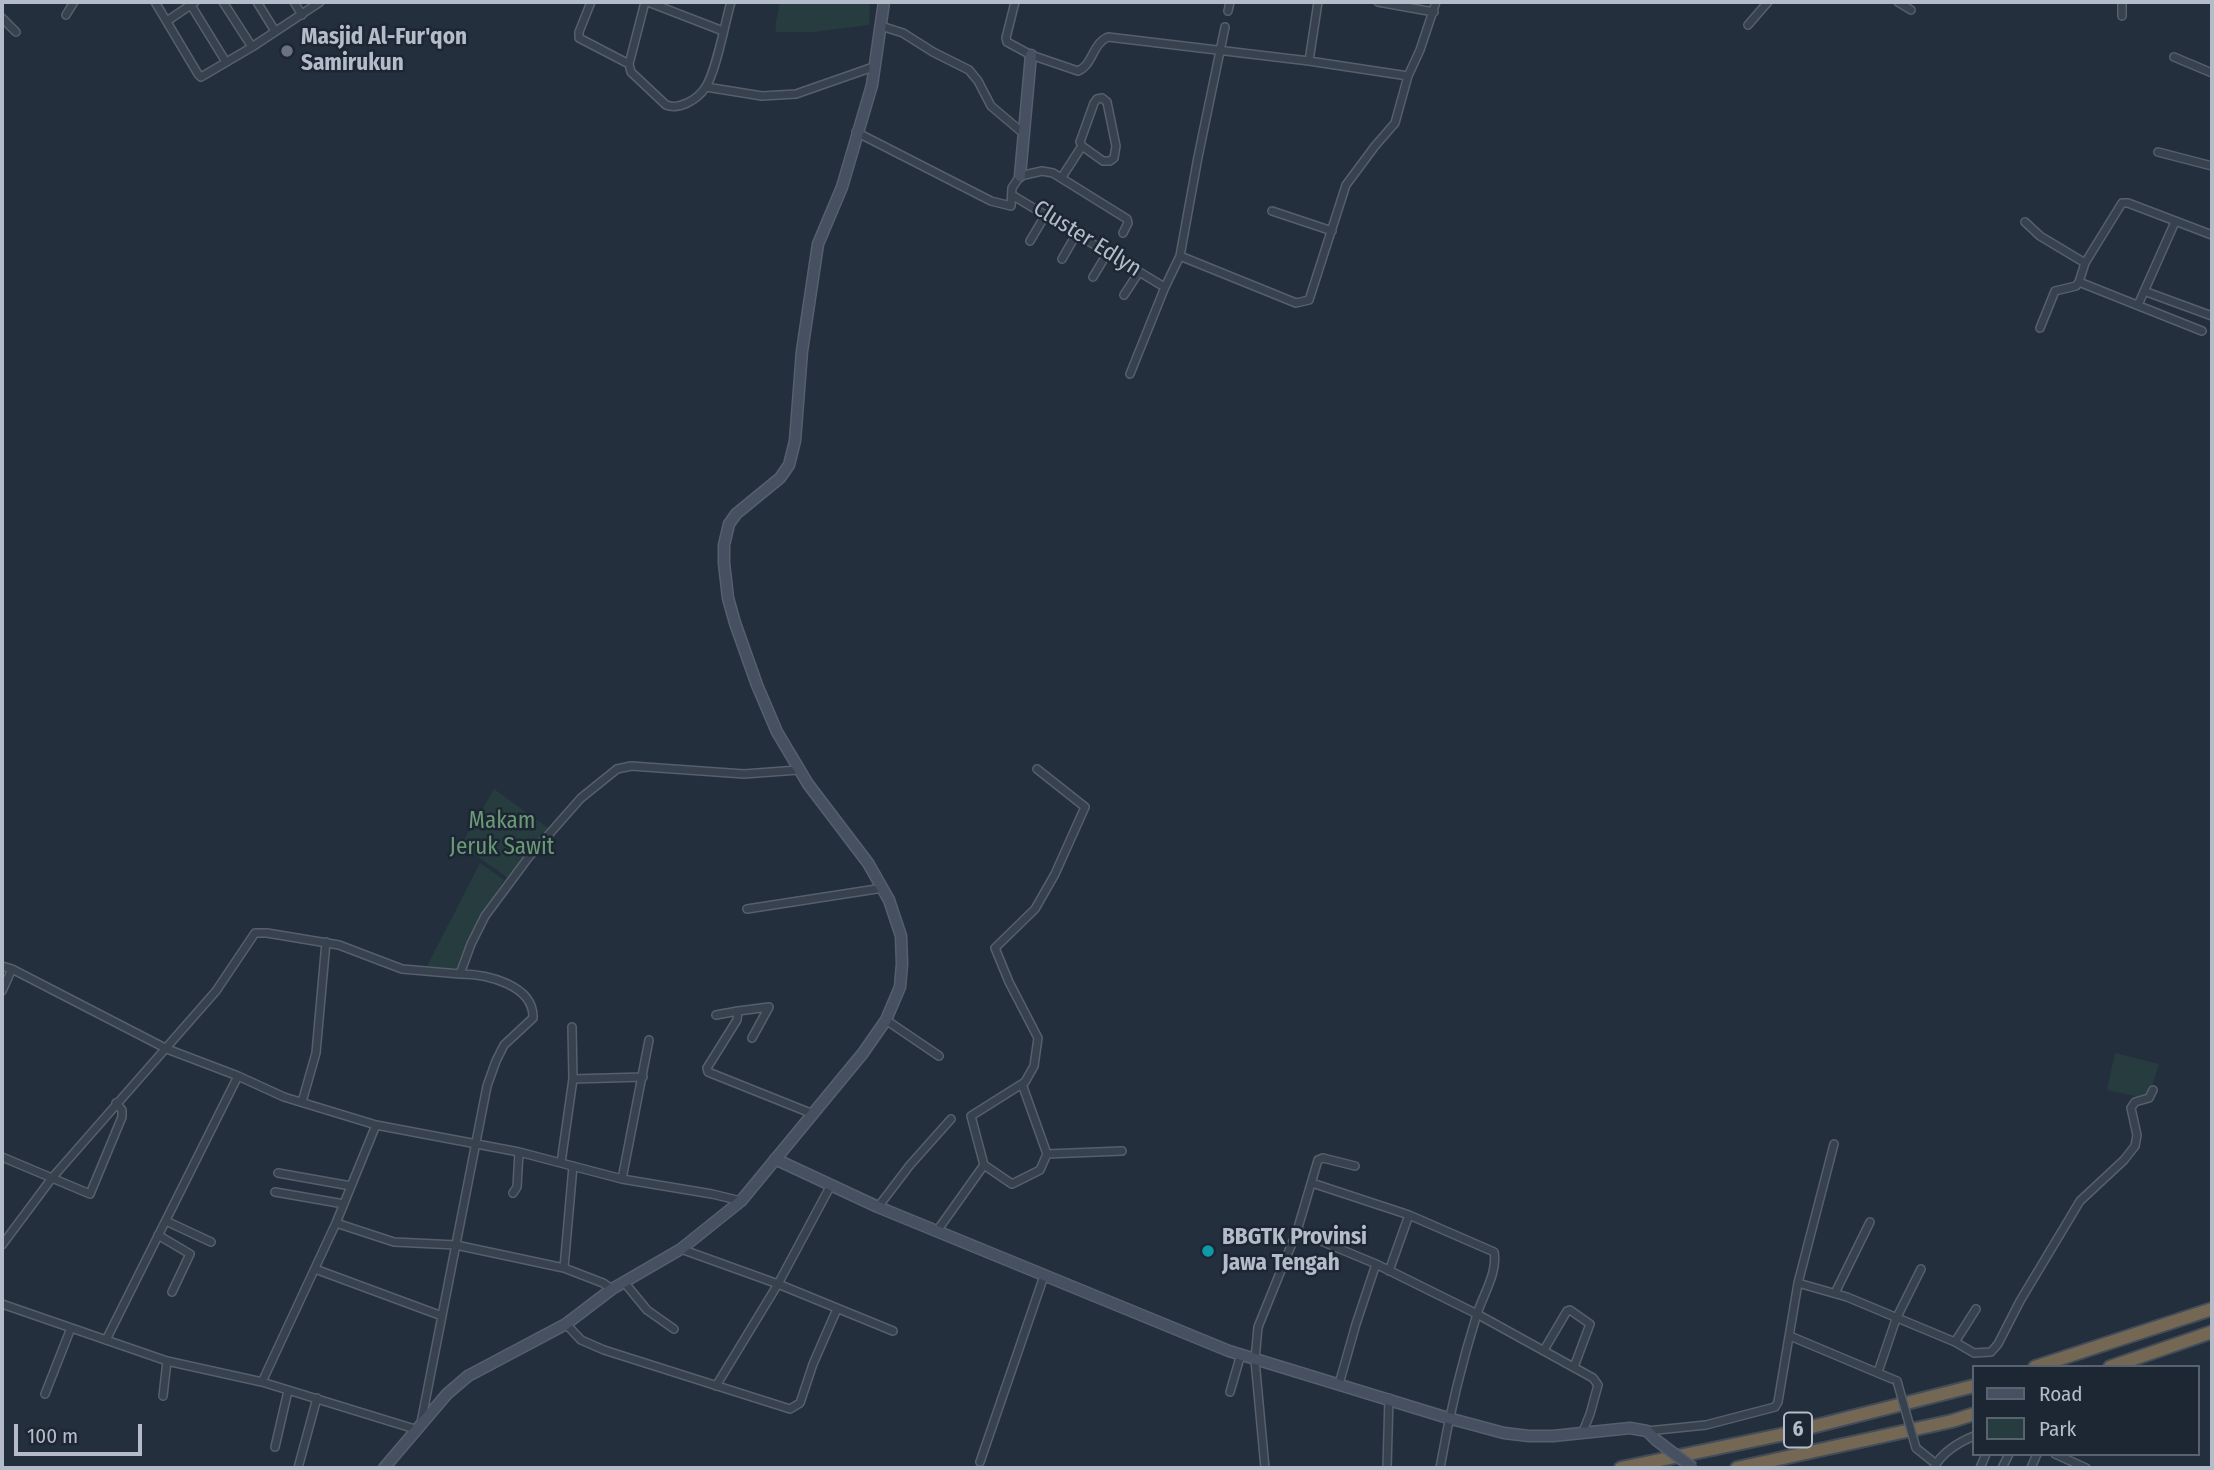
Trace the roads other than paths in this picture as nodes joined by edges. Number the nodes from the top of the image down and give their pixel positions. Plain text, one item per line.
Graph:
1 (74, 2) edge
2 (155, 2) edge
3 (223, 2) edge
4 (257, 2) edge
5 (293, 2) edge
6 (320, 2) edge
7 (591, 2) edge
8 (646, 2) edge
9 (731, 2) edge
10 (884, 2) edge
11 (1015, 2) edge
12 (1230, 2) edge
13 (1318, 2) edge
14 (1378, 2) edge
15 (1436, 2) edge
16 (1768, 2) edge
17 (1898, 2) edge
18 (2122, 2) edge
19 (192, 3) edge
20 (1911, 10) dead end
21 (1228, 11) dead end
22 (1434, 12) junction
23 (66, 15) dead end
24 (302, 15) junction
25 (2122, 16) dead end
26 (2, 18) edge
27 (167, 21) junction
28 (1748, 25) dead end
29 (881, 26) junction
30 (1225, 27) dead end
31 (275, 31) junction
32 (723, 31) junction
33 (16, 32) dead end
34 (252, 47) junction
35 (1221, 51) junction
36 (1031, 55) junction
37 (2174, 57) dead end
38 (1309, 61) junction
39 (226, 62) junction
40 (629, 64) junction
41 (876, 66) junction
42 (2211, 72) edge
43 (1408, 76) junction
44 (706, 87) junction
45 (856, 132) junction
46 (1023, 133) junction
47 (1082, 146) junction
48 (2158, 152) dead end
49 (2212, 166) edge
50 (1020, 176) junction
51 (1062, 177) junction
52 (1012, 195) junction
53 (1272, 211) dead end
54 (1046, 215) junction
55 (2025, 222) dead end
56 (2175, 222) junction
57 (1332, 231) junction
58 (1077, 233) junction
59 (1123, 233) dead end
60 (2212, 235) edge
61 (1030, 241) dead end
62 (1108, 253) junction
63 (1180, 256) junction
64 (1062, 258) dead end
65 (2085, 263) junction
66 (1139, 272) junction
67 (1093, 277) dead end
68 (2079, 282) junction
69 (1161, 285) dead end
70 (2144, 291) junction
71 (1124, 295) dead end
72 (2137, 305) junction
73 (2212, 316) edge
74 (2040, 328) dead end
75 (2202, 331) dead end
76 (1130, 373) dead end
77 (1037, 769) dead end
78 (798, 770) junction
79 (883, 887) junction
80 (747, 909) dead end
81 (326, 942) junction
82 (2, 966) edge
83 (12, 969) junction
84 (460, 974) junction
85 (2, 991) edge
86 (738, 1011) junction
87 (716, 1015) dead end
88 (886, 1020) junction
89 (572, 1027) dead end
90 (752, 1038) dead end
91 (649, 1040) dead end
92 (167, 1049) junction
93 (939, 1056) dead end
94 (238, 1076) junction
95 (643, 1077) junction
96 (573, 1079) junction
97 (1022, 1084) junction
98 (2153, 1090) dead end
99 (116, 1102) junction
100 (302, 1102) junction
101 (813, 1114) junction
102 (951, 1119) dead end
103 (376, 1125) junction
104 (475, 1144) junction
105 (1835, 1144) dead end
106 (519, 1152) junction
107 (1122, 1152) dead end
108 (1047, 1154) junction
109 (2, 1157) edge
110 (775, 1159) junction
111 (561, 1163) junction
112 (985, 1165) junction
113 (573, 1166) junction
114 (1355, 1166) dead end
115 (278, 1173) dead end
116 (52, 1178) junction
117 (622, 1178) junction
118 (1312, 1183) junction
119 (831, 1185) junction
120 (351, 1186) junction
121 (275, 1192) dead end
122 (513, 1193) dead end
123 (741, 1201) junction
124 (344, 1204) junction
125 (878, 1207) junction
126 (1409, 1215) junction
127 (166, 1221) junction
128 (1870, 1222) dead end
129 (336, 1223) junction
130 (937, 1231) junction
131 (1297, 1231) junction
132 (158, 1235) junction
133 (211, 1242) dead end
134 (2, 1245) edge
135 (456, 1245) junction
136 (681, 1249) junction
137 (1376, 1264) junction
138 (564, 1268) junction
139 (315, 1269) junction
140 (1921, 1269) dead end
141 (1389, 1271) junction
142 (1044, 1276) junction
143 (624, 1282) junction
144 (1798, 1283) junction
145 (779, 1284) junction
146 (611, 1289) junction
147 (172, 1292) dead end
148 (1835, 1293) junction
149 (2, 1304) edge
150 (1976, 1308) dead end
151 (837, 1309) junction
152 (2212, 1309) edge
153 (1477, 1314) junction
154 (442, 1316) junction
155 (1896, 1319) junction
156 (566, 1324) junction
157 (71, 1328) junction
158 (674, 1329) dead end
159 (893, 1331) dead end
160 (2212, 1332) edge
161 (1790, 1336) junction
162 (106, 1340) junction
163 (1955, 1342) junction
164 (1544, 1350) junction
165 (1241, 1354) junction
166 (1255, 1360) junction
167 (167, 1361) junction
168 (2041, 1365) edge
169 (2116, 1365) edge
170 (1574, 1367) junction
171 (1878, 1372) junction
172 (261, 1382) junction
173 (1339, 1384) junction
174 (716, 1386) junction
175 (1972, 1387) edge
176 (288, 1391) junction
177 (1230, 1392) dead end
178 (45, 1394) dead end
179 (163, 1396) dead end
180 (317, 1398) junction
181 (1389, 1398) junction
182 (1972, 1415) edge
183 (1448, 1418) junction
184 (419, 1429) junction
185 (1647, 1431) junction
186 (1582, 1434) junction
187 (1972, 1437) edge
188 (275, 1447) dead end
189 (2059, 1456) edge
190 (980, 1462) dead end
191 (1935, 1466) edge
192 (298, 1468) edge
193 (384, 1468) edge
194 (1265, 1468) edge
195 (1387, 1468) edge
196 (1440, 1468) edge
197 (1621, 1468) edge
198 (1693, 1468) edge
199 (1737, 1468) edge
200 (2086, 1468) edge

1 - 23 street
2 - 27 street
3 - 34 street
4 - 31 street
5 - 24 street
6 - 24 street
7 - 40 street
8 - 32 street
8 - 40 street
9 - 32 street
10 - 29 main road
11 - 36 street
12 - 21 street
13 - 38 street
14 - 22 street
15 - 22 street
16 - 28 street
17 - 20 street
18 - 25 street
19 - 27 street
19 - 39 street
22 - 43 street
24 - 31 street
26 - 33 street
27 - 39 street
29 - 41 main road
29 - 46 street
30 - 35 street
31 - 34 street
32 - 44 street
34 - 39 street
35 - 36 street
35 - 38 street
35 - 63 street
36 - 46 main road
37 - 42 street
38 - 43 street
40 - 44 street
41 - 44 street
41 - 45 main road
43 - 57 street
45 - 52 street
45 - 78 main road
46 - 50 main road
47 - 47 street
47 - 51 street
48 - 49 street
50 - 51 street
50 - 52 street
51 - 59 street
52 - 54 street, Cluster Edlyn
53 - 57 street
54 - 58 street, Cluster Edlyn
54 - 61 street
55 - 65 street
56 - 60 street
56 - 65 street
56 - 70 street
57 - 63 street
58 - 62 street, Cluster Edlyn
58 - 64 street
62 - 66 street, Cluster Edlyn
62 - 67 street
63 - 76 street
65 - 68 street
66 - 69 street, Cluster Edlyn
66 - 71 street
68 - 72 street
68 - 74 street
70 - 72 street
70 - 73 street
72 - 75 street
77 - 97 street
78 - 79 main road
78 - 84 street
79 - 80 street
79 - 88 main road
81 - 84 street
81 - 92 street
81 - 100 street
82 - 83 street
83 - 85 street
83 - 92 street
84 - 104 street
86 - 87 street
86 - 90 street
86 - 101 street
88 - 93 street
88 - 101 main road
89 - 96 street
91 - 95 street
92 - 94 street
92 - 99 street
94 - 100 street
94 - 127 street
95 - 96 street
95 - 117 street
96 - 111 street
97 - 108 street
97 - 112 street
98 - 163 street
99 - 116 street
99 - 116 street
100 - 103 street
101 - 110 main road
102 - 125 street
103 - 104 street
103 - 120 street
104 - 106 street
104 - 135 street
105 - 144 street
106 - 111 street
106 - 122 street
107 - 108 street
108 - 112 street
109 - 116 street
110 - 119 main road
110 - 123 main road
111 - 113 street
112 - 130 street
113 - 117 street
113 - 138 street
114 - 118 street
115 - 120 street
116 - 134 street
117 - 123 street
118 - 126 street
118 - 131 street
119 - 125 main road
119 - 145 street
120 - 124 street
121 - 124 street
123 - 136 main road
124 - 129 street
125 - 130 main road
126 - 141 street
126 - 153 street
127 - 132 street
127 - 133 street
128 - 148 street
129 - 135 street
129 - 139 street
130 - 142 main road
131 - 137 street
131 - 166 street
132 - 147 street
132 - 162 street
135 - 138 street
135 - 154 street
136 - 143 main road
136 - 145 street
137 - 141 street
137 - 173 street
138 - 146 street
139 - 154 street
139 - 172 street
140 - 155 street
141 - 153 street
142 - 165 main road
142 - 190 street
143 - 146 main road
143 - 158 street
144 - 148 street
144 - 161 street
145 - 151 street
145 - 174 street
146 - 156 main road
148 - 155 street
149 - 157 street
150 - 163 street
151 - 159 street
151 - 174 street
152 - 168 highway
153 - 164 street
153 - 183 street
154 - 184 street
155 - 163 street
155 - 171 street
156 - 174 street
156 - 184 main road
157 - 162 street
157 - 178 street
160 - 169 highway
161 - 171 street
161 - 185 street
162 - 167 street
164 - 170 street
164 - 170 street
165 - 166 main road
165 - 177 street
166 - 173 main road
166 - 194 street
167 - 172 street
167 - 179 street
170 - 186 street
171 - 191 street, bridge
172 - 176 street
173 - 181 main road
175 - 197 highway, 6
176 - 180 street
176 - 188 street
180 - 184 street
180 - 192 street
181 - 183 main road
181 - 195 street
182 - 199 highway, 6
183 - 186 main road
183 - 196 street
184 - 193 main road
185 - 186 main road
185 - 198 main road, bridge
187 - 191 street
189 - 200 street

